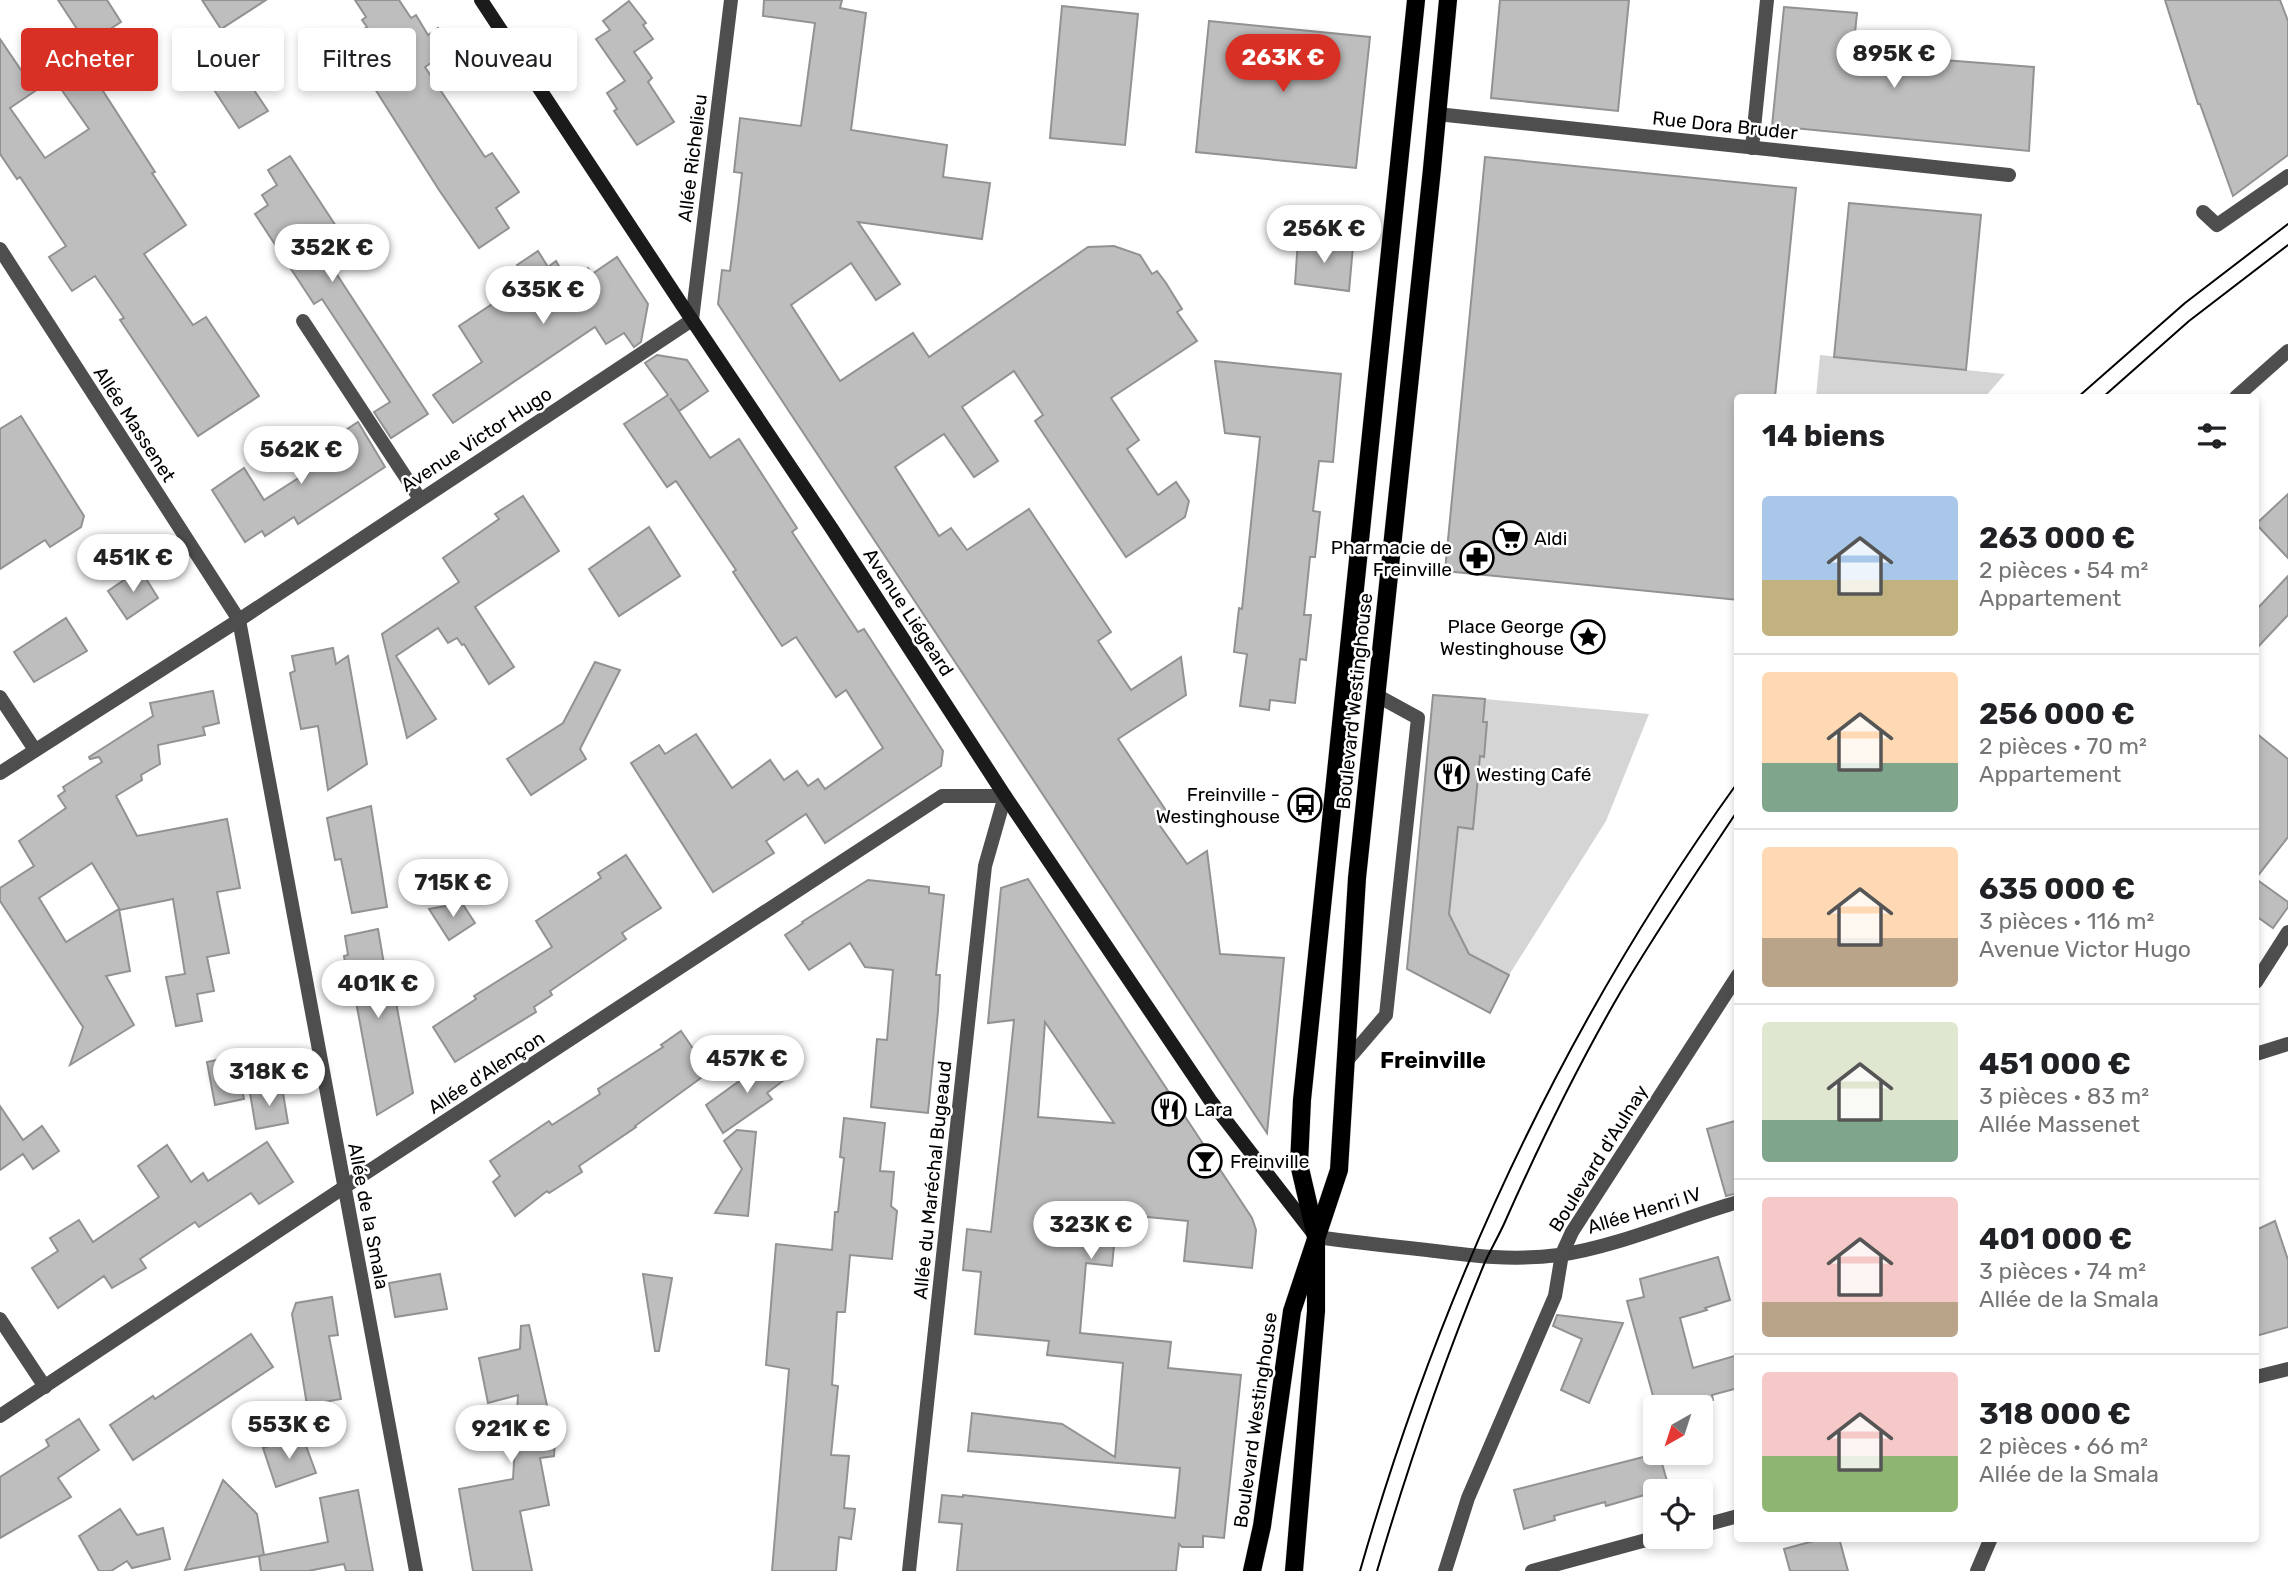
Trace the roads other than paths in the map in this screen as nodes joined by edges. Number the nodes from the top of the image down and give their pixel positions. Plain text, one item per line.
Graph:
1 (481, 0) edge
2 (731, 0) edge
3 (1416, 0) edge
4 (1448, 0) edge
5 (1767, 0) edge
6 (1437, 114) junction
7 (1752, 148) junction
8 (2009, 175) dead end
9 (2288, 176) edge
10 (2203, 212) dead end
11 (0, 249) edge
12 (692, 320) junction
13 (303, 321) dead end
14 (2288, 351) edge
15 (2239, 394) edge
16 (420, 499) junction
17 (239, 620) junction
18 (1376, 695) junction
19 (0, 696) edge
20 (35, 750) junction
21 (0, 773) edge
22 (1005, 796) junction
23 (2288, 932) edge
24 (2259, 977) edge
25 (1734, 981) edge
26 (2288, 1044) edge
27 (2259, 1053) edge
28 (1344, 1064) junction
29 (344, 1188) junction
30 (1734, 1203) edge
31 (1316, 1237) junction
32 (1562, 1254) junction
33 (0, 1318) edge
34 (2288, 1369) edge
35 (2259, 1376) edge
36 (45, 1387) junction
37 (0, 1416) edge
38 (1734, 1517) edge
39 (1713, 1523) edge
40 (1643, 1541) edge
41 (1989, 1542) edge
42 (416, 1571) edge
43 (909, 1571) edge
44 (1252, 1571) edge
45 (1294, 1571) edge
46 (1445, 1571) edge
47 (1532, 1571) edge
48 (1977, 1571) edge

1 - 12 street, Avenue Liégeard
2 - 12 street, Allée Richelieu
3 - 31 main road, Boulevard Westinghouse
4 - 6 main road, Boulevard Westinghouse
5 - 7 street
6 - 7 street, Rue Dora Bruder
6 - 18 main road, Boulevard Westinghouse
7 - 8 street, Rue Dora Bruder
9 - 10 street
11 - 17 street, Allée Massenet
12 - 16 street, Avenue Victor Hugo
12 - 22 street, Avenue Liégeard
13 - 16 street
14 - 15 street
16 - 17 street, Avenue Victor Hugo
17 - 20 street, Avenue Victor Hugo
17 - 29 street, Allée de la Smala
18 - 28 main road, Boulevard Westinghouse
18 - 28 street
19 - 20 street
20 - 21 street, Avenue Victor Hugo
22 - 29 street, Allée d'Alençon
22 - 31 street, Avenue Liégeard
22 - 43 street, Allée du Maréchal Bugeaud
23 - 24 street
25 - 32 street, Boulevard d'Aulnay
26 - 27 street
28 - 31 main road, Boulevard Westinghouse
29 - 36 street, Allée d'Alençon
29 - 42 street, Allée de la Smala
30 - 32 street, Allée Henri IV
31 - 32 street, Allée Henri IV
31 - 44 main road, Boulevard Westinghouse
31 - 45 main road, Boulevard Westinghouse
32 - 46 street, Boulevard d'Aulnay
33 - 36 street
34 - 35 street
36 - 37 street, Allée d'Alençon
38 - 39 street
40 - 47 street
41 - 48 street

